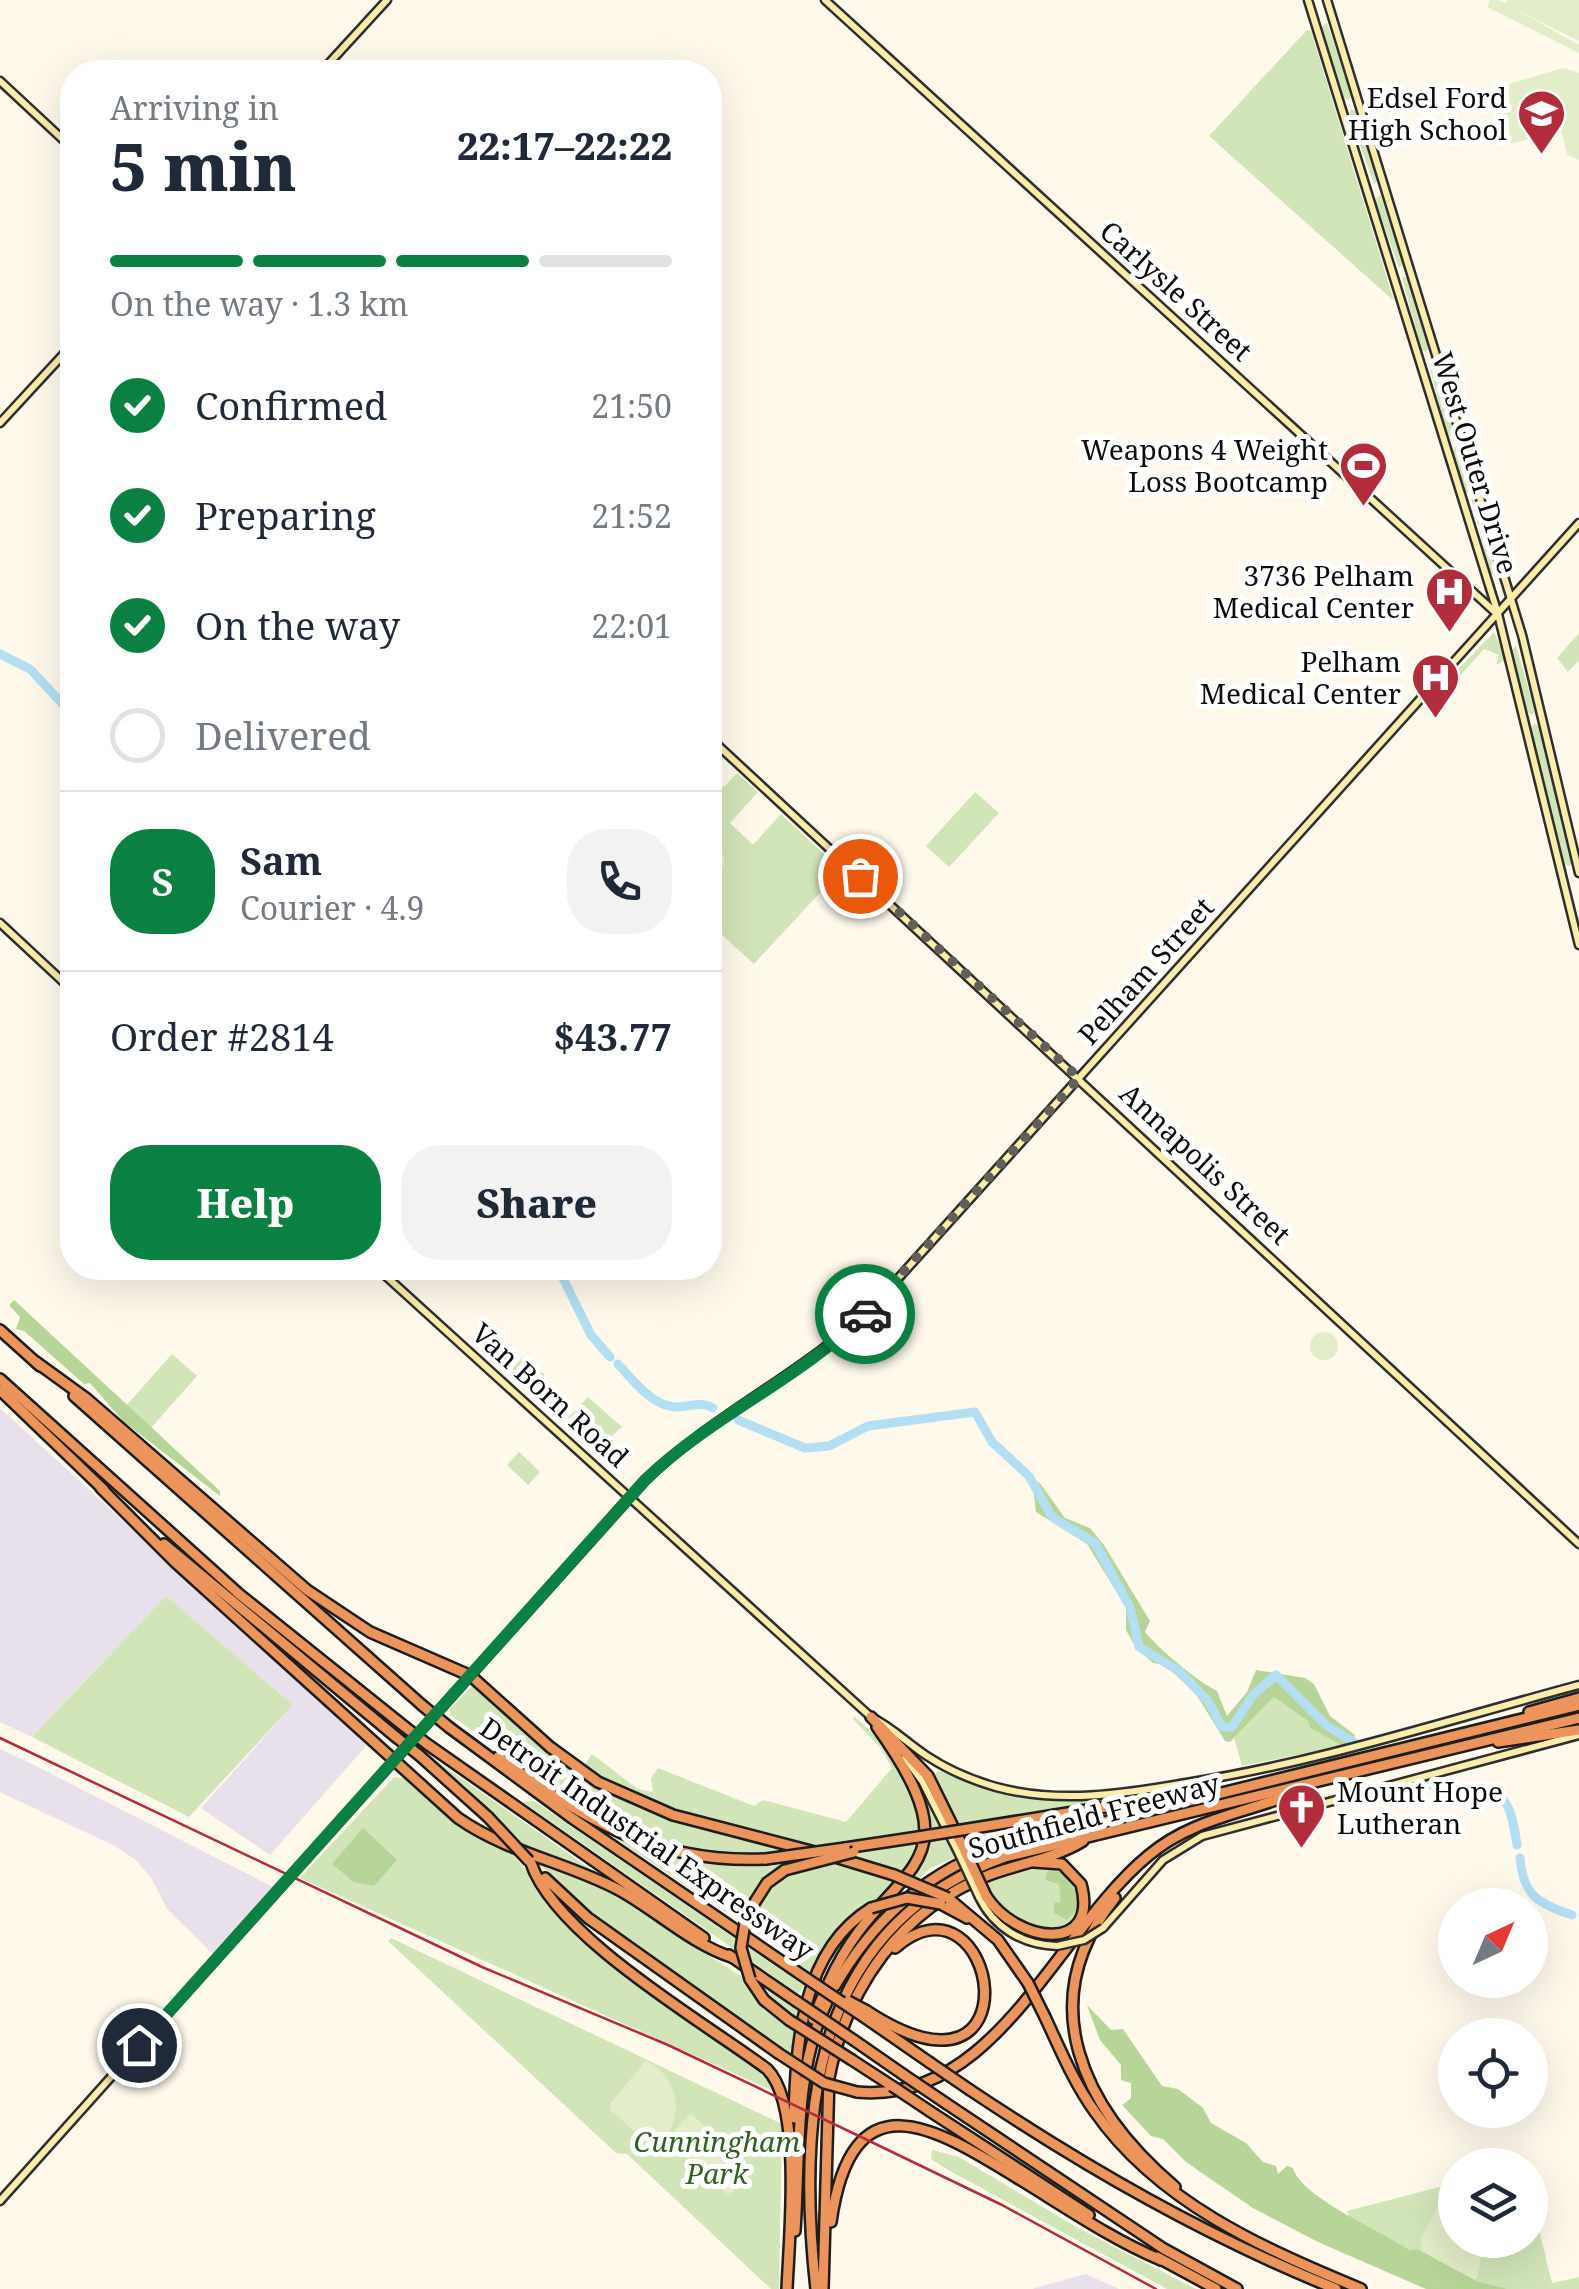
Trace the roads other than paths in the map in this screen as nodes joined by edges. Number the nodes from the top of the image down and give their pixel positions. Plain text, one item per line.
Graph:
1 (387, 0) edge
2 (825, 0) edge
3 (1308, 0) edge
4 (1327, 0) edge
5 (331, 60) edge
6 (0, 82) edge
7 (60, 137) edge
8 (1384, 186) junction
9 (1367, 192) junction
10 (60, 358) edge
11 (0, 424) edge
12 (1478, 494) junction
13 (1462, 499) junction
14 (1579, 523) edge
15 (1504, 574) junction
16 (1486, 578) junction
17 (1512, 600) junction
18 (1498, 614) junction
19 (1523, 644) junction
20 (1506, 648) junction
21 (722, 749) edge
22 (1579, 873) edge
23 (0, 923) edge
24 (1579, 946) edge
25 (60, 979) edge
26 (1079, 1078) junction
27 (390, 1280) edge
28 (0, 1330) edge
29 (36, 1362) junction
30 (0, 1379) edge
31 (0, 1390) edge
32 (101, 1488) junction
33 (630, 1497) junction
34 (1579, 1544) edge
35 (471, 1676) junction
36 (1579, 1685) edge
37 (1579, 1698) edge
38 (1579, 1706) edge
39 (1579, 1718) edge
40 (874, 1722) junction
41 (454, 1730) junction
42 (1579, 1733) edge
43 (1451, 1738) junction
44 (1486, 1742) junction
45 (394, 1763) junction
46 (946, 1767) junction
47 (925, 1778) junction
48 (1325, 1782) junction
49 (1221, 1794) junction
50 (1089, 1837) junction
51 (904, 1839) junction
52 (1160, 1846) junction
53 (530, 1862) junction
54 (1026, 1862) junction
55 (982, 1896) junction
56 (944, 1901) junction
57 (731, 1957) junction
58 (827, 1991) junction
59 (865, 2014) junction
60 (834, 2055) junction
61 (790, 2171) junction
62 (0, 2201) edge
63 (1191, 2203) junction
64 (827, 2239) junction
65 (1160, 2260) junction
66 (789, 2289) edge
67 (819, 2289) edge
68 (1216, 2289) edge
69 (1237, 2289) edge
70 (1336, 2289) edge
71 (1360, 2289) edge

1 - 5 main road
2 - 18 main road, Carlysle Street
3 - 9 main road, West Outer Drive
4 - 8 main road, West Outer Drive
6 - 7 main road
8 - 9 main road
8 - 12 main road, West Outer Drive
9 - 13 main road, West Outer Drive
10 - 11 main road
12 - 13 main road
12 - 15 main road, West Outer Drive
13 - 16 main road, West Outer Drive
14 - 17 main road, Pelham Street
15 - 16 main road
15 - 17 main road, West Outer Drive
16 - 18 main road, West Outer Drive
17 - 18 main road, Pelham Street
17 - 19 main road, West Outer Drive
18 - 20 main road, West Outer Drive
18 - 26 main road, Pelham Street
19 - 20 main road
19 - 22 main road, West Outer Drive
20 - 24 main road, West Outer Drive
21 - 26 main road, Annapolis Street
23 - 25 main road
26 - 33 main road, Pelham Street
26 - 34 main road, Annapolis Street
27 - 33 main road, Van Born Road
28 - 29 highway, Detroit Industrial Expressway
29 - 35 highway
29 - 41 highway, Detroit Industrial Expressway, bridge
30 - 57 highway, Detroit Industrial Expressway, bridge
31 - 32 highway
32 - 45 highway
32 - 53 highway, bridge
33 - 35 main road, Pelham Street
33 - 40 main road, Van Born Road
35 - 45 main road, Pelham Street
35 - 56 highway, bridge
36 - 46 main road, Van Born Road
37 - 43 highway
38 - 43 highway, Southfield Freeway
39 - 44 highway, Southfield Freeway
40 - 46 main road, Van Born Road
40 - 47 highway
40 - 58 highway
41 - 51 highway, bridge
41 - 58 highway, Detroit Industrial Expressway, bridge
42 - 44 highway
42 - 55 main road, bridge
43 - 49 highway, Southfield Freeway
44 - 48 highway, Southfield Freeway
45 - 57 highway
45 - 62 main road, Pelham Street
46 - 47 main road
47 - 55 highway, bridge
48 - 50 highway, Southfield Freeway
48 - 52 highway
49 - 51 highway, bridge
49 - 58 highway, Southfield Freeway
50 - 54 highway
50 - 67 highway, Southfield Freeway
51 - 65 highway, bridge
52 - 53 highway, bridge
52 - 63 highway
53 - 61 highway
54 - 55 highway
54 - 60 highway
56 - 61 highway, bridge
56 - 63 highway, bridge
57 - 69 highway, Detroit Industrial Expressway, bridge
58 - 59 highway, Detroit Industrial Expressway, bridge
58 - 66 highway
59 - 60 highway
59 - 70 highway, Detroit Industrial Expressway, bridge
60 - 64 highway
61 - 66 highway
63 - 71 highway
64 - 65 highway
64 - 67 highway
65 - 68 highway

